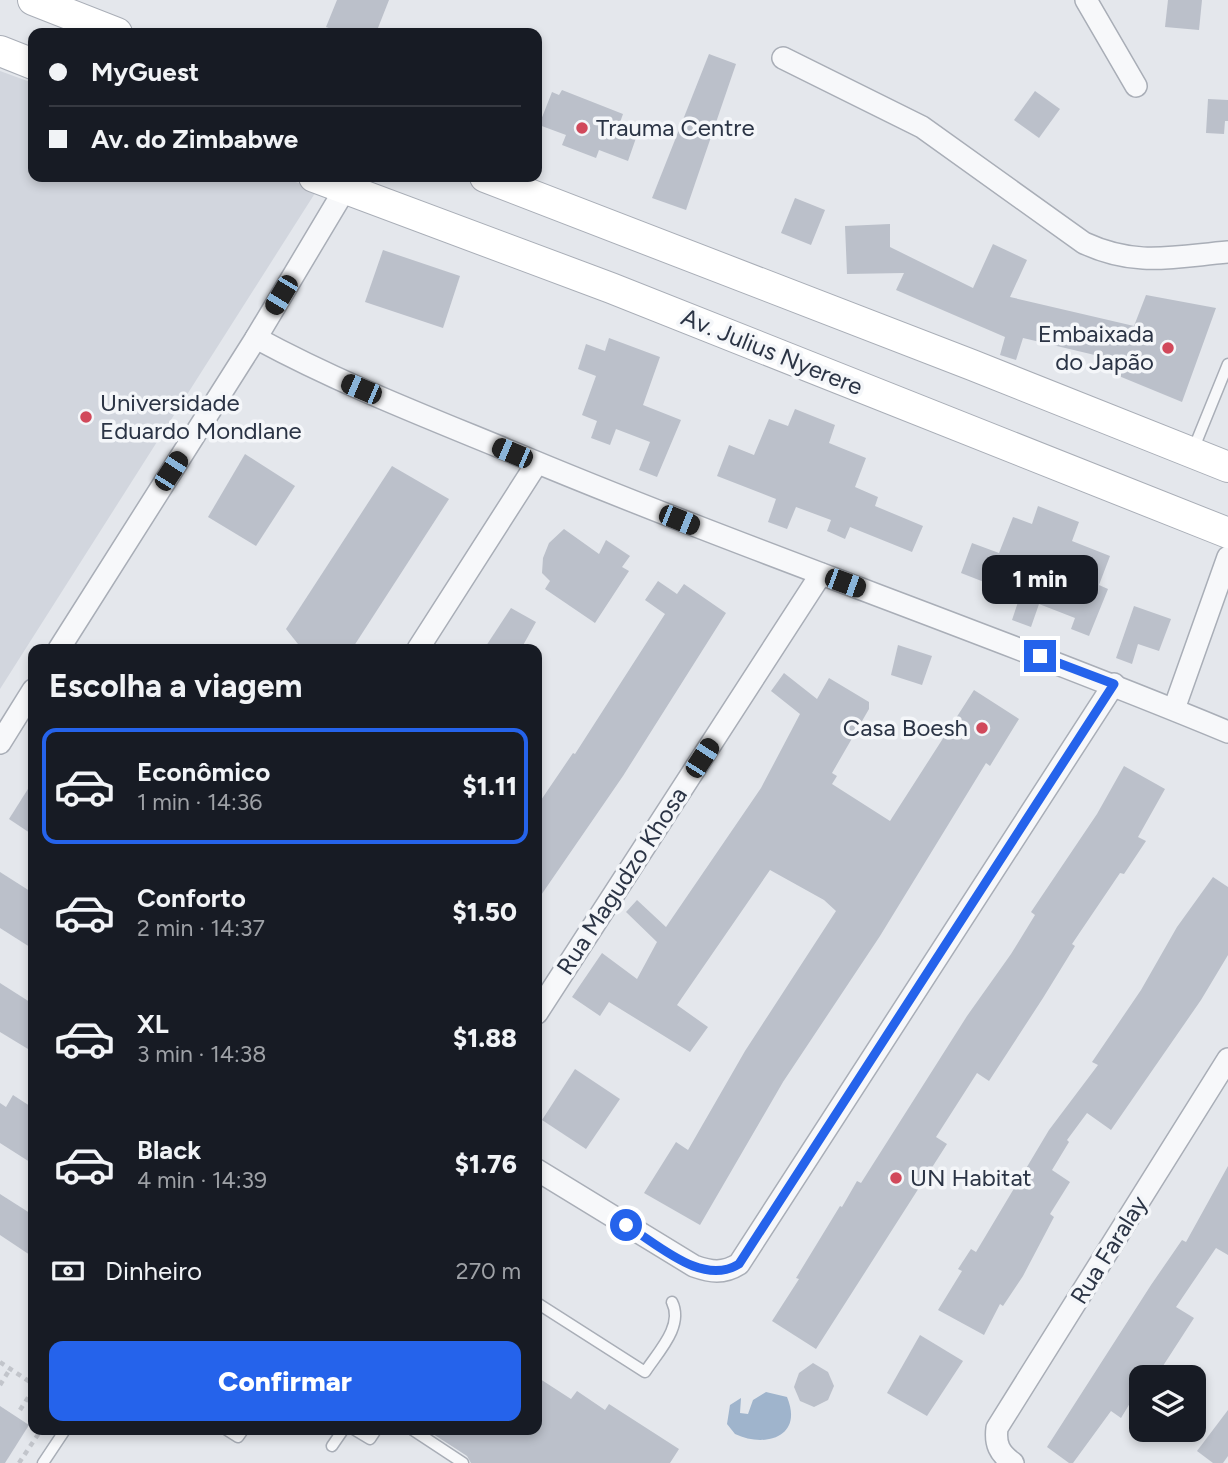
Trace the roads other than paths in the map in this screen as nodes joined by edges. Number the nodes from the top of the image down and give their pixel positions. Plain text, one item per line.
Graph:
1 (33, 0) edge
2 (1086, 0) edge
3 (104, 28) edge
4 (0, 51) edge
5 (783, 58) dead end
6 (28, 62) edge
7 (1136, 86) dead end
8 (498, 182) edge
9 (349, 183) edge
10 (1228, 252) edge
11 (256, 338) junction
12 (1228, 364) edge
13 (1224, 391) edge
14 (1192, 453) junction
15 (537, 463) junction
16 (1228, 467) edge
17 (1228, 533) edge
18 (1228, 557) edge
19 (821, 574) junction
20 (62, 644) edge
21 (421, 644) edge
22 (1114, 684) junction
23 (28, 698) edge
24 (1174, 709) junction
25 (1228, 732) edge
26 (0, 743) edge
27 (542, 1005) edge
28 (1228, 1059) edge
29 (542, 1173) edge
30 (672, 1302) dead end
31 (542, 1306) edge
32 (62, 1435) edge
33 (339, 1435) edge
34 (421, 1435) edge
35 (332, 1446) dead end
36 (43, 1463) edge
37 (463, 1463) edge
38 (1013, 1463) edge

1 - 3 main road
2 - 7 street
4 - 6 main road
5 - 10 street
8 - 14 main road
9 - 11 street
9 - 17 main road, Av. Julius Nyerere
11 - 15 street
11 - 20 street
12 - 13 lane
13 - 14 lane
14 - 16 main road
15 - 19 street
15 - 21 street
18 - 24 street
19 - 22 street
19 - 27 street, Rua Magudzo Khosa
22 - 24 street
22 - 29 street
23 - 26 street
24 - 25 street
28 - 38 street, Rua Faralay
30 - 31 lane
32 - 36 lane
33 - 35 lane
34 - 37 lane

